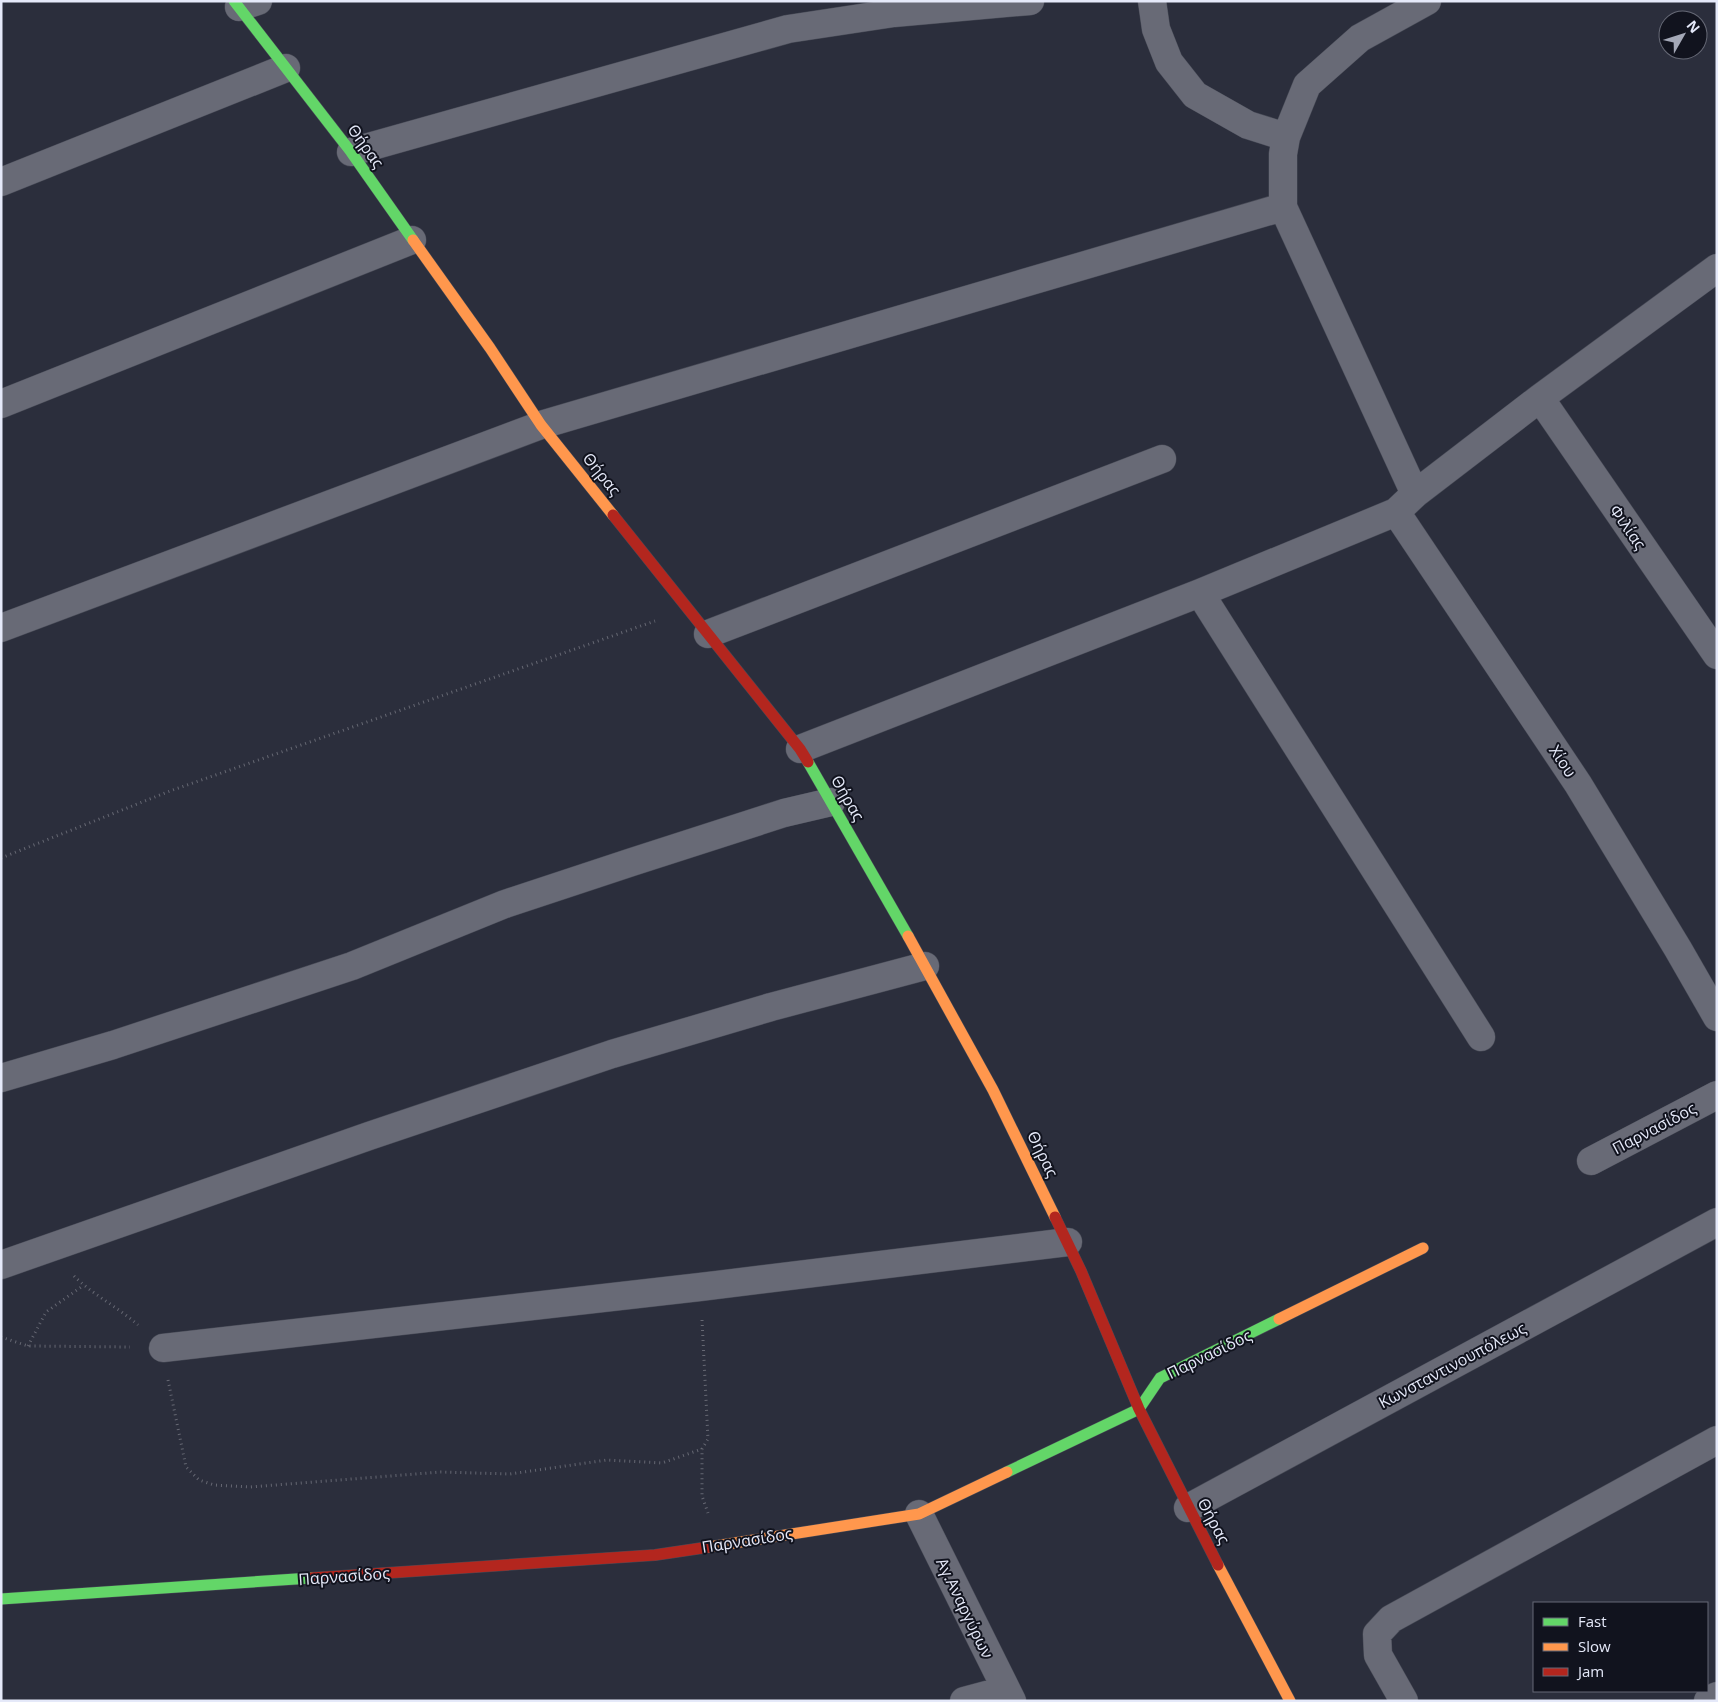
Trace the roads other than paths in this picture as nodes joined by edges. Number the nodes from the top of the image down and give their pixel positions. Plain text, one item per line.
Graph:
1 (1030, 1) edge
2 (1152, 1) edge
3 (1427, 1) edge
4 (244, 3) edge
5 (286, 68) junction
6 (1286, 137) junction
7 (351, 152) junction
8 (1, 182) edge
9 (1283, 207) junction
10 (412, 240) junction
11 (1717, 268) edge
12 (1540, 398) junction
13 (1, 404) edge
14 (541, 425) junction
15 (1162, 459) dead end
16 (1415, 494) junction
17 (1396, 512) junction
18 (1200, 593) junction
19 (1, 628) edge
20 (708, 634) junction
21 (1717, 655) edge
22 (800, 749) junction
23 (831, 802) junction
24 (925, 966) junction
25 (1717, 1017) edge
26 (1481, 1037) dead end
27 (1, 1078) edge
28 (1717, 1095) edge
29 (1591, 1161) dead end
30 (1717, 1222) edge
31 (1068, 1242) junction
32 (1423, 1248) dead end
33 (1, 1264) edge
34 (163, 1348) road end
35 (1139, 1409) junction
36 (1717, 1440) edge
37 (1188, 1508) junction
38 (919, 1514) junction
39 (1, 1599) edge
40 (1008, 1695) edge
41 (1717, 1696) edge
42 (964, 1701) edge
43 (1290, 1701) edge
44 (1404, 1701) edge
45 (1708, 1701) edge

1 - 7 street
2 - 6 street
3 - 6 street
4 - 5 street, Θήρας
5 - 7 street, Θήρας
5 - 8 street
6 - 9 street
7 - 10 street, Θήρας
9 - 14 street
9 - 16 street
10 - 13 street
10 - 14 street, Θήρας
11 - 12 street
12 - 16 street
12 - 21 street, Φιλίας
14 - 19 street
14 - 20 street, Θήρας
15 - 20 street
16 - 17 street
17 - 18 street
17 - 25 street, Χίου
18 - 22 street
18 - 26 street
20 - 22 street, Θήρας
22 - 23 street, Θήρας
23 - 24 street, Θήρας
23 - 27 street
24 - 31 street, Θήρας
24 - 33 street
28 - 29 street, Παρνασίδος
30 - 37 street, Κωνσταντινουπόλεως
31 - 34 street
31 - 35 street, Θήρας
32 - 35 street, Παρνασίδος
35 - 37 street, Θήρας
35 - 38 street, Παρνασίδος
36 - 44 street
37 - 43 street, Θήρας
38 - 39 street, Παρνασίδος
38 - 40 street, Αγ.Αναργύρων
40 - 42 street
41 - 45 street

